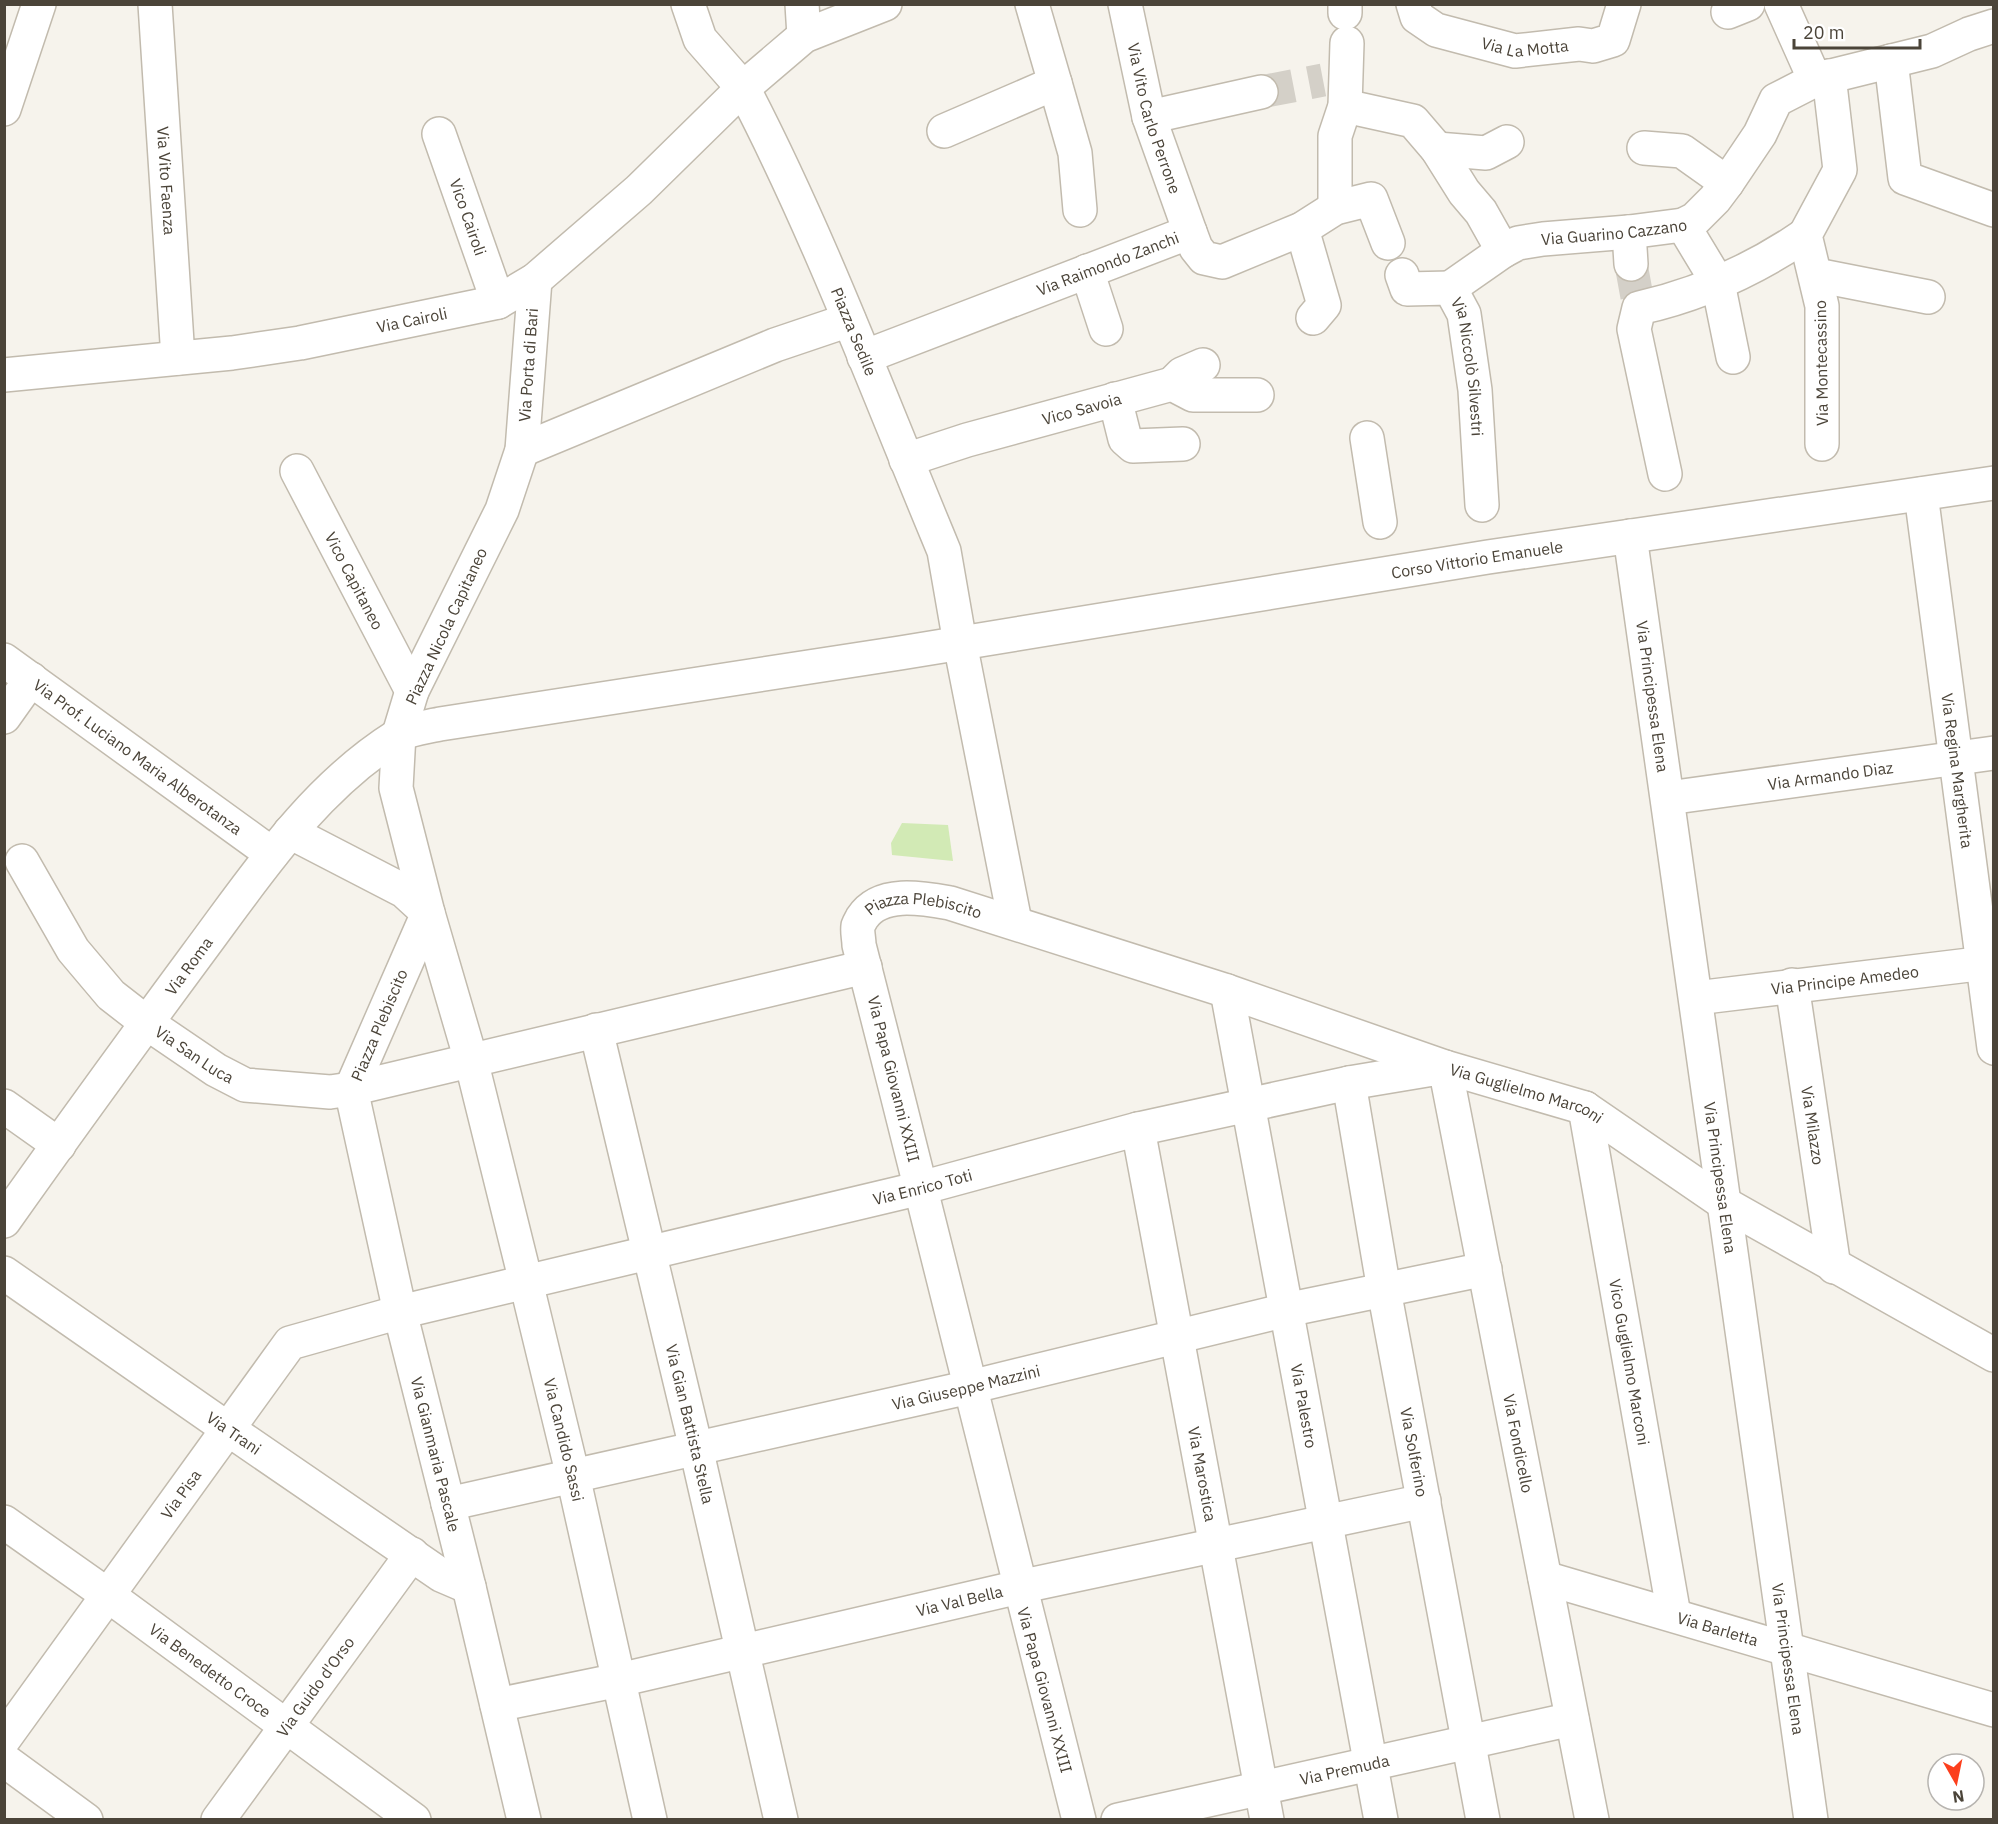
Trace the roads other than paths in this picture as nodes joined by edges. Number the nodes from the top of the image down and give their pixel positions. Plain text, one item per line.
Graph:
1 (39, 4) edge
2 (155, 4) edge
3 (688, 4) edge
4 (699, 4) edge
5 (885, 4) edge
6 (1032, 4) edge
7 (1125, 4) edge
8 (1413, 4) edge
9 (1624, 4) edge
10 (1781, 4) edge
11 (803, 20) edge
12 (1345, 20) edge
13 (1994, 26) edge
14 (700, 39) junction
15 (1891, 61) junction
16 (1822, 78) junction
17 (1055, 83) junction
18 (743, 88) junction
19 (1338, 88) junction
20 (1261, 92) tunnel mouth
21 (4, 109) edge
22 (1149, 117) junction
23 (944, 131) dead end
24 (439, 134) dead end
25 (1507, 142) dead end
26 (1644, 148) dead end
27 (1437, 149) junction
28 (1727, 183) junction
29 (1335, 208) junction
30 (1080, 210) dead end
31 (1994, 210) edge
32 (1683, 225) junction
33 (1302, 230) junction
34 (1190, 232) junction
35 (1629, 232) junction
36 (1805, 235) junction
37 (1389, 243) dead end
38 (1503, 251) junction
39 (1632, 264) tunnel mouth
40 (1087, 271) junction
41 (1402, 274) dead end
42 (1816, 275) junction
43 (535, 280) junction
44 (1718, 283) junction
45 (1450, 288) junction
46 (1928, 297) dead end
47 (498, 302) junction
48 (1313, 318) dead end
49 (849, 320) junction
50 (1106, 329) dead end
51 (864, 357) junction
52 (1733, 357) dead end
53 (178, 358) junction
54 (1203, 365) dead end
55 (4, 375) edge
56 (1172, 384) junction
57 (1257, 395) dead end
58 (1115, 399) junction
59 (1367, 438) dead end
60 (1184, 444) dead end
61 (1822, 444) dead end
62 (522, 450) junction
63 (906, 460) junction
64 (297, 471) dead end
65 (1665, 474) dead end
66 (1994, 483) edge
67 (1921, 494) junction
68 (1482, 506) dead end
69 (1380, 522) dead end
70 (1630, 536) junction
71 (960, 643) junction
72 (4, 660) edge
73 (31, 679) junction
74 (412, 691) junction
75 (4, 717) edge
76 (399, 734) junction
77 (1994, 753) edge
78 (1957, 758) junction
79 (1668, 798) junction
80 (281, 843) junction
81 (22, 861) dead end
82 (428, 913) junction
83 (1015, 922) junction
84 (1989, 962) edge
85 (865, 967) junction
86 (1792, 985) junction
87 (1227, 991) junction
88 (1696, 999) junction
89 (147, 1023) junction
90 (596, 1030) junction
91 (1994, 1048) edge
92 (471, 1060) junction
93 (1445, 1067) junction
94 (1348, 1083) junction
95 (351, 1089) junction
96 (1248, 1105) junction
97 (4, 1106) edge
98 (1585, 1108) junction
99 (1138, 1129) junction
100 (59, 1144) junction
101 (921, 1188) junction
102 (1725, 1204) junction
103 (4, 1221) edge
104 (648, 1254) junction
105 (1834, 1267) junction
106 (1485, 1269) junction
107 (4, 1273) edge
108 (526, 1282) junction
109 (1384, 1290) junction
110 (1286, 1310) junction
111 (400, 1311) junction
112 (1176, 1337) junction
113 (1994, 1355) edge
114 (970, 1387) junction
115 (228, 1430) junction
116 (696, 1448) junction
117 (573, 1476) junction
118 (1424, 1501) junction
119 (448, 1504) junction
120 (4, 1522) edge
121 (1327, 1522) junction
122 (1216, 1545) junction
123 (412, 1554) junction
124 (1545, 1578) junction
125 (469, 1587) junction
126 (1019, 1587) junction
127 (109, 1596) junction
128 (1674, 1615) junction
129 (1788, 1649) junction
130 (741, 1651) junction
131 (619, 1680) junction
132 (497, 1706) junction
133 (1994, 1710) edge
134 (1572, 1719) junction
135 (287, 1726) junction
136 (4, 1739) edge
137 (1467, 1742) junction
138 (4, 1760) edge
139 (1371, 1763) junction
140 (1261, 1788) junction
141 (86, 1820) edge
142 (218, 1820) edge
143 (414, 1820) edge
144 (524, 1820) edge
145 (650, 1820) edge
146 (781, 1820) edge
147 (1079, 1820) edge
148 (1118, 1820) edge
149 (1267, 1820) edge
150 (1381, 1820) edge
151 (1483, 1820) edge
152 (1592, 1820) edge
153 (1811, 1820) edge

1 - 21 street
2 - 53 street, Via Vito Faenza
3 - 14 street
4 - 14 street
5 - 11 street, Via Cairoli
6 - 17 street
7 - 22 street, Via Vito Carlo Perrone
8 - 9 street, Via La Motta
10 - 16 street
11 - 18 street, Via Cairoli
12 - 19 street
13 - 15 street, Via Guarino Cazzano
14 - 18 street, Piazza Sedile
15 - 16 street, Via Guarino Cazzano
15 - 31 street
16 - 28 street, Via Guarino Cazzano
16 - 36 street
17 - 23 street
17 - 30 street
18 - 43 street, Via Cairoli
18 - 49 street, Piazza Sedile
19 - 27 street
19 - 29 street
20 - 22 street
22 - 34 street, Via Vito Carlo Perrone
24 - 47 street, Vico Cairoli
25 - 27 street
26 - 28 street
27 - 38 street
28 - 32 street, Via Guarino Cazzano
29 - 33 street, Via Raimondo Zanchi
29 - 37 street
32 - 35 street, Via Guarino Cazzano
32 - 44 street
33 - 34 street, Via Raimondo Zanchi
33 - 48 street
34 - 40 street, Via Raimondo Zanchi
35 - 38 street, Via Guarino Cazzano
35 - 39 street
36 - 42 street, Via Montecassino
36 - 44 street
38 - 45 street, Via Guarino Cazzano
40 - 50 street
40 - 51 street, Via Raimondo Zanchi
41 - 45 street, Via Niccolò Silvestri
42 - 46 street
42 - 61 street, Via Montecassino
43 - 47 street, Via Cairoli
43 - 62 street, Via Porta di Bari
44 - 52 street
44 - 65 street
45 - 68 street, Via Niccolò Silvestri
47 - 53 street, Via Cairoli
49 - 51 street, Piazza Sedile
49 - 62 street
51 - 63 street, Piazza Sedile
53 - 55 street, Via Cairoli
54 - 56 street, Vico Savoia
56 - 57 street
56 - 58 street, Vico Savoia
58 - 60 street
58 - 63 street, Vico Savoia
59 - 69 street
62 - 74 street, Piazza Nicola Capitaneo
63 - 71 street, Piazza Sedile
64 - 74 street, Vico Capitaneo
66 - 67 street, Corso Vittorio Emanuele
67 - 70 street, Corso Vittorio Emanuele
67 - 78 street, Via Regina Margherita
70 - 71 street, Corso Vittorio Emanuele
70 - 79 street, Via Principessa Elena
71 - 76 street, Piazza Nicola Capitaneo
71 - 83 street
72 - 73 street, Via Prof. Luciano Maria Alberotanza
73 - 75 street
73 - 80 street, Via Prof. Luciano Maria Alberotanza
74 - 76 street, Piazza Nicola Capitaneo
76 - 80 street, Via Roma
76 - 82 street
77 - 78 street, Via Armando Diaz
78 - 79 street, Via Armando Diaz
78 - 84 street, Via Regina Margherita
79 - 88 street, Via Principessa Elena
80 - 82 street
80 - 89 street, Via Roma
81 - 89 street, Via San Luca
82 - 92 street
82 - 95 street, Piazza Plebiscito
83 - 85 street, Piazza Plebiscito
83 - 87 street, Via Guglielmo Marconi
84 - 86 street, Via Principe Amedeo
84 - 91 street, Via Regina Margherita
85 - 90 street, Piazza Plebiscito
85 - 101 street, Via Papa Giovanni XXIII
86 - 88 street, Via Principe Amedeo
86 - 105 street, Via Milazzo
87 - 93 street, Via Guglielmo Marconi
87 - 96 street, Via Palestro
88 - 102 street, Via Principessa Elena
89 - 95 street, Via San Luca
89 - 100 street, Via Roma
90 - 92 street, Piazza Plebiscito
90 - 104 street, Via Gian Battista Stella
92 - 95 street, Piazza Plebiscito
92 - 108 street, Via Candido Sassi
93 - 94 street, Via Enrico Toti
93 - 98 street, Via Guglielmo Marconi
93 - 106 street, Via Fondicello
94 - 96 street, Via Enrico Toti
94 - 109 street, Via Solferino
95 - 111 street, Via Gianmaria Pascale
96 - 99 street, Via Enrico Toti
96 - 110 street, Via Palestro
97 - 100 street
98 - 102 street, Via Guglielmo Marconi
98 - 128 street, Vico Guglielmo Marconi
99 - 101 street, Via Enrico Toti
99 - 112 street, Via Marostica
100 - 103 street, Via Roma
101 - 104 street, Via Enrico Toti
101 - 114 street, Via Papa Giovanni XXIII
102 - 105 street, Via Guglielmo Marconi
102 - 129 street, Via Principessa Elena
104 - 108 street, Via Enrico Toti
104 - 116 street, Via Gian Battista Stella
105 - 113 street, Via Guglielmo Marconi
106 - 109 street, Via Giuseppe Mazzini
106 - 124 street, Via Fondicello
107 - 115 street, Via Trani
108 - 111 street, Via Enrico Toti
108 - 117 street, Via Candido Sassi
109 - 110 street, Via Giuseppe Mazzini
109 - 118 street, Via Solferino
110 - 112 street, Via Giuseppe Mazzini
110 - 121 street, Via Palestro
111 - 115 street, Via Pisa
111 - 119 street, Via Gianmaria Pascale
112 - 114 street, Via Giuseppe Mazzini
112 - 122 street, Via Marostica
114 - 116 street, Via Giuseppe Mazzini
114 - 126 street, Via Papa Giovanni XXIII
115 - 123 street, Via Trani
115 - 127 street, Via Pisa
116 - 117 street, Via Giuseppe Mazzini
116 - 130 street, Via Gian Battista Stella
117 - 119 street, Via Giuseppe Mazzini
117 - 131 street, Via Candido Sassi
118 - 121 street, Via Val Bella
118 - 137 street, Via Solferino
119 - 125 street, Via Gianmaria Pascale
120 - 127 street, Via Benedetto Croce
121 - 122 street, Via Val Bella
121 - 139 street, Via Palestro
122 - 126 street, Via Val Bella
122 - 140 street, Via Marostica
123 - 125 street, Via Trani
123 - 135 street, Via Guido d'Orso
124 - 128 street, Via Barletta
124 - 134 street, Via Fondicello
125 - 132 street, Via Gianmaria Pascale
126 - 130 street, Via Val Bella
126 - 147 street, Via Papa Giovanni XXIII
127 - 135 street, Via Benedetto Croce
127 - 136 street, Via Pisa
128 - 129 street, Via Barletta
129 - 133 street, Via Barletta
129 - 153 street, Via Principessa Elena
130 - 131 street, Via Val Bella
130 - 146 street, Via Gian Battista Stella
131 - 132 street, Via Val Bella
131 - 145 street, Via Candido Sassi
132 - 144 street, Via Gianmaria Pascale
134 - 137 street, Via Premuda
134 - 152 street, Via Fondicello
135 - 142 street, Via Guido d'Orso
135 - 143 street, Via Benedetto Croce
137 - 139 street, Via Premuda
137 - 151 street, Via Solferino
138 - 141 street
139 - 140 street, Via Premuda
139 - 150 street, Via Palestro
140 - 148 street, Via Premuda
140 - 149 street, Via Marostica

